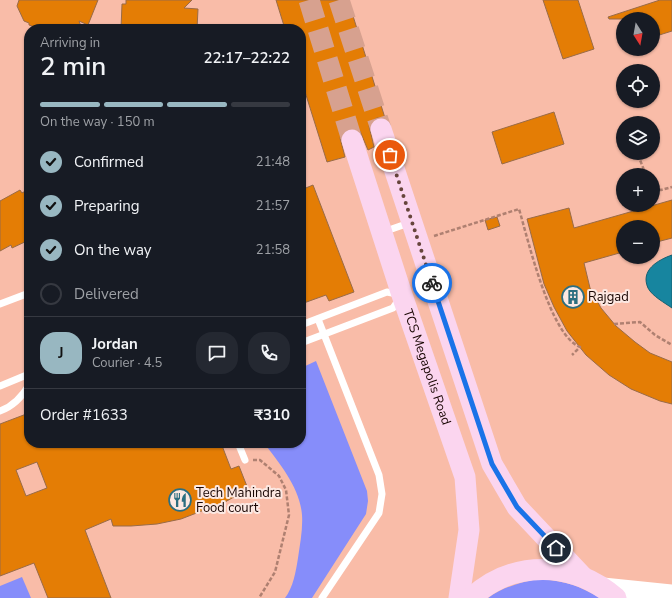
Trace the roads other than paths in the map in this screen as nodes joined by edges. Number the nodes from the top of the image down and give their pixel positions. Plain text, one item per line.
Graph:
1 (381, 129) tunnel mouth
2 (352, 140) tunnel mouth
3 (415, 231) junction
4 (381, 232) junction
5 (24, 295) edge
6 (402, 295) junction
7 (0, 304) edge
8 (318, 319) junction
9 (306, 323) edge
10 (324, 334) junction
11 (306, 341) edge
12 (24, 376) edge
13 (0, 386) edge
14 (24, 393) edge
15 (0, 411) edge
16 (240, 448) edge
17 (245, 460) road end
18 (582, 576) junction
19 (610, 592) edge
20 (672, 594) edge
21 (322, 598) edge
22 (459, 598) edge
23 (471, 598) edge

1 - 3 main road
2 - 4 main road, TCS Megapolis Road
3 - 4 lane
3 - 18 main road
4 - 6 main road, TCS Megapolis Road
5 - 7 lane
6 - 8 lane
6 - 10 lane
6 - 22 main road, TCS Megapolis Road
8 - 9 lane
8 - 10 lane
10 - 11 lane
10 - 21 lane
12 - 13 lane
14 - 15 lane
16 - 17 lane
18 - 19 main road
18 - 23 main road
19 - 20 street

